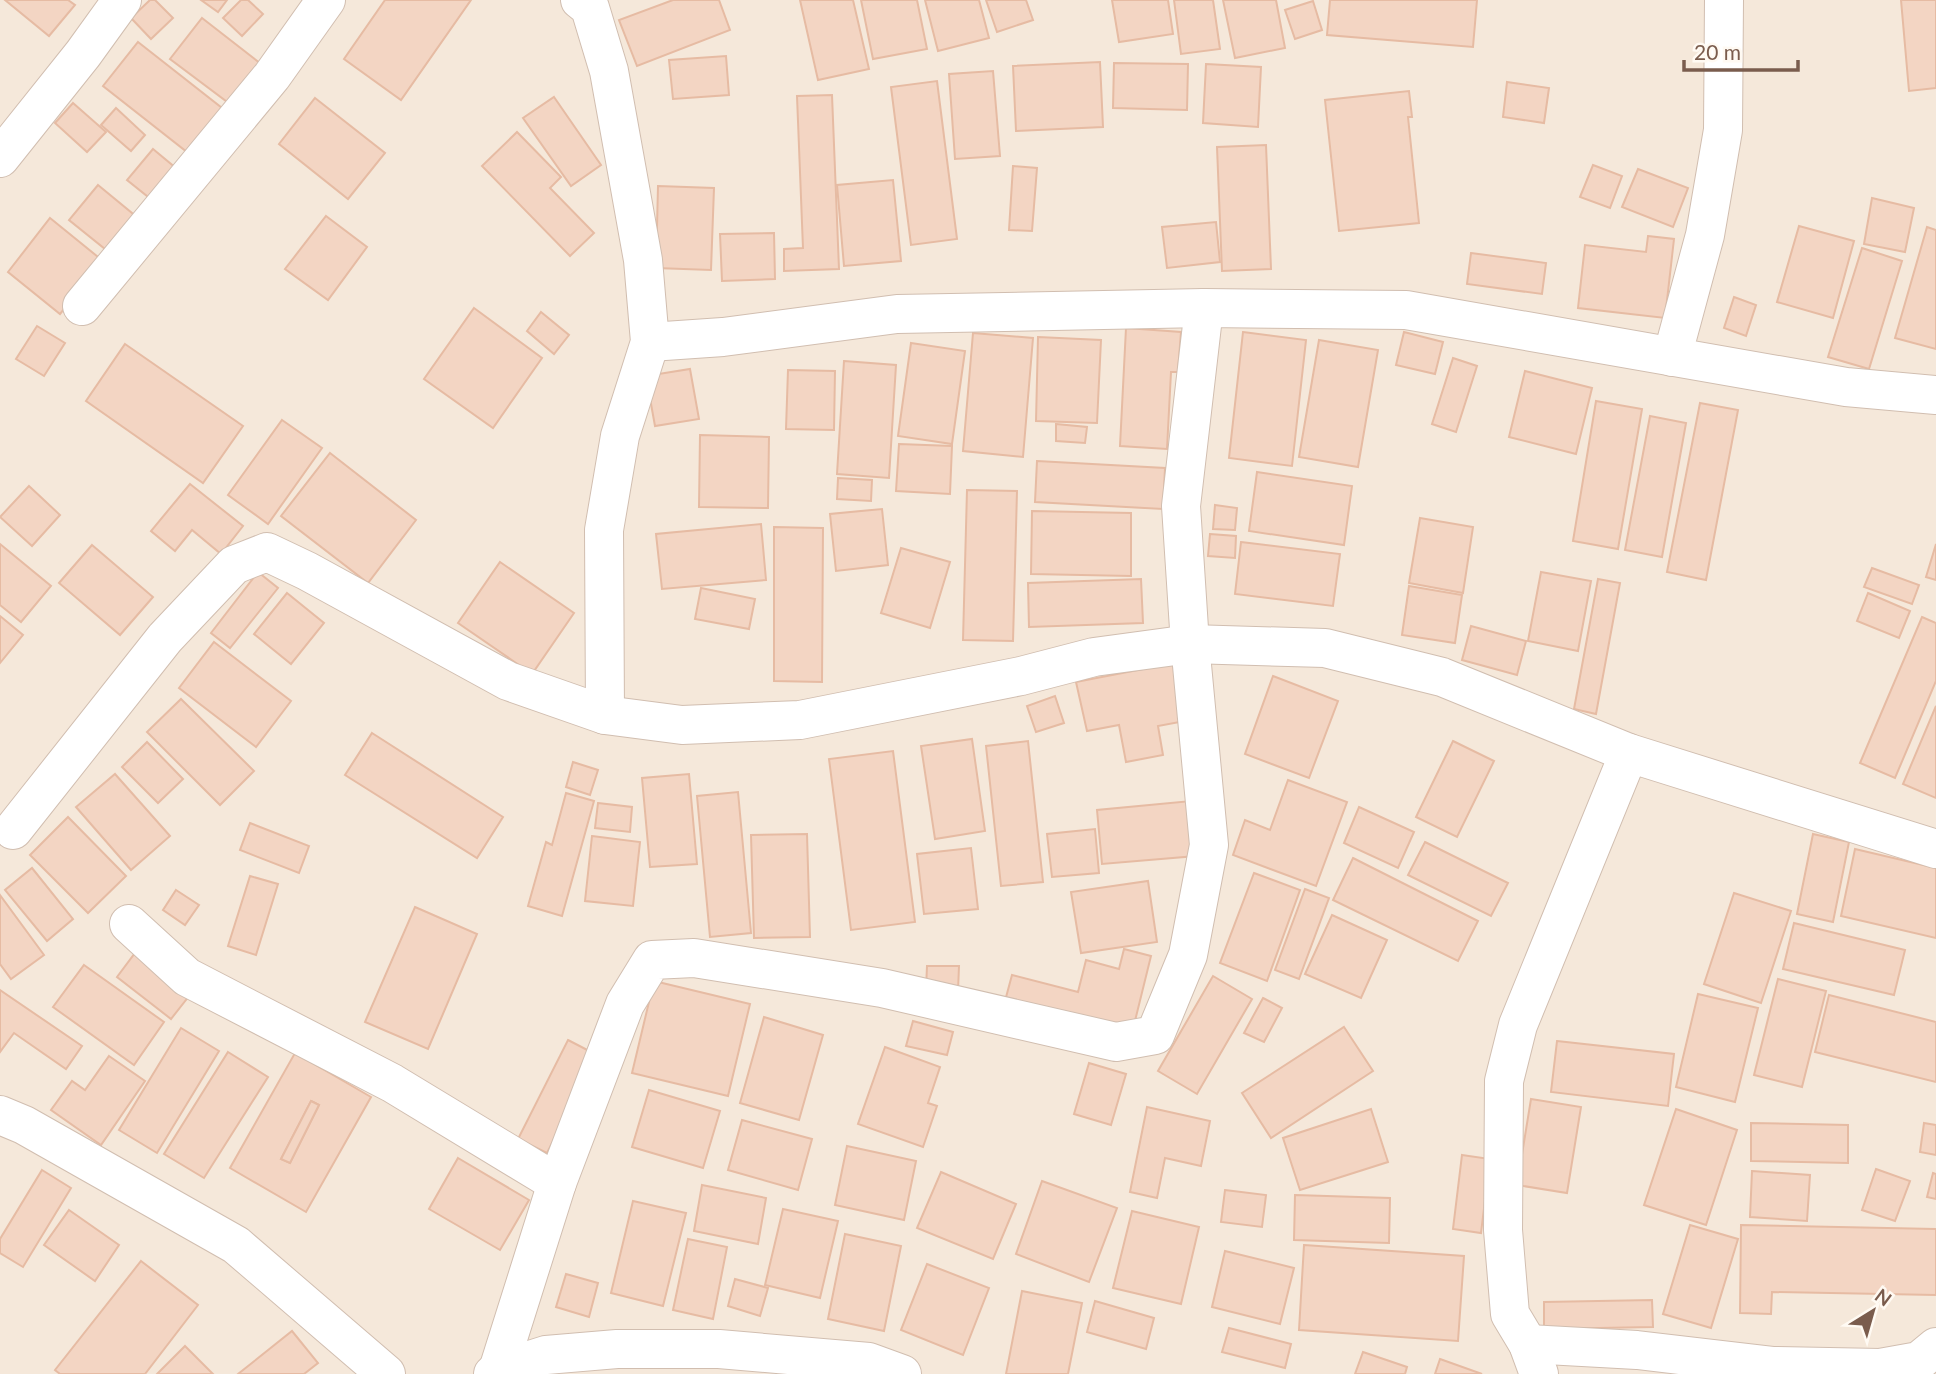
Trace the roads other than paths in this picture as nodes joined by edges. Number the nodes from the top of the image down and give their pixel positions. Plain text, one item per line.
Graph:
1 (122, 0) edge
2 (326, 0) edge
3 (1724, 0) edge
4 (592, 3) edge
5 (0, 158) edge
6 (82, 306) dead end
7 (1204, 308) junction
8 (650, 342) junction
9 (1672, 357) junction
10 (1936, 395) edge
11 (1191, 644) junction
12 (605, 715) junction
13 (1629, 753) junction
14 (13, 830) dead end
15 (1936, 849) edge
16 (129, 924) dead end
17 (0, 1115) edge
18 (557, 1183) junction
19 (1637, 1350) junction
20 (1534, 1359) edge
21 (1930, 1361) edge
22 (496, 1372) edge
23 (386, 1374) edge
24 (902, 1374) edge
25 (1599, 1374) edge

1 - 5 street
2 - 6 street
3 - 9 street
4 - 8 street
7 - 8 street
7 - 9 street
7 - 11 street
8 - 12 street
9 - 10 street
11 - 12 street
11 - 13 street
11 - 18 street
12 - 14 street
13 - 15 street
13 - 20 street
16 - 18 street
17 - 23 street
18 - 22 street
19 - 20 street
19 - 21 street
19 - 25 street
22 - 24 street

